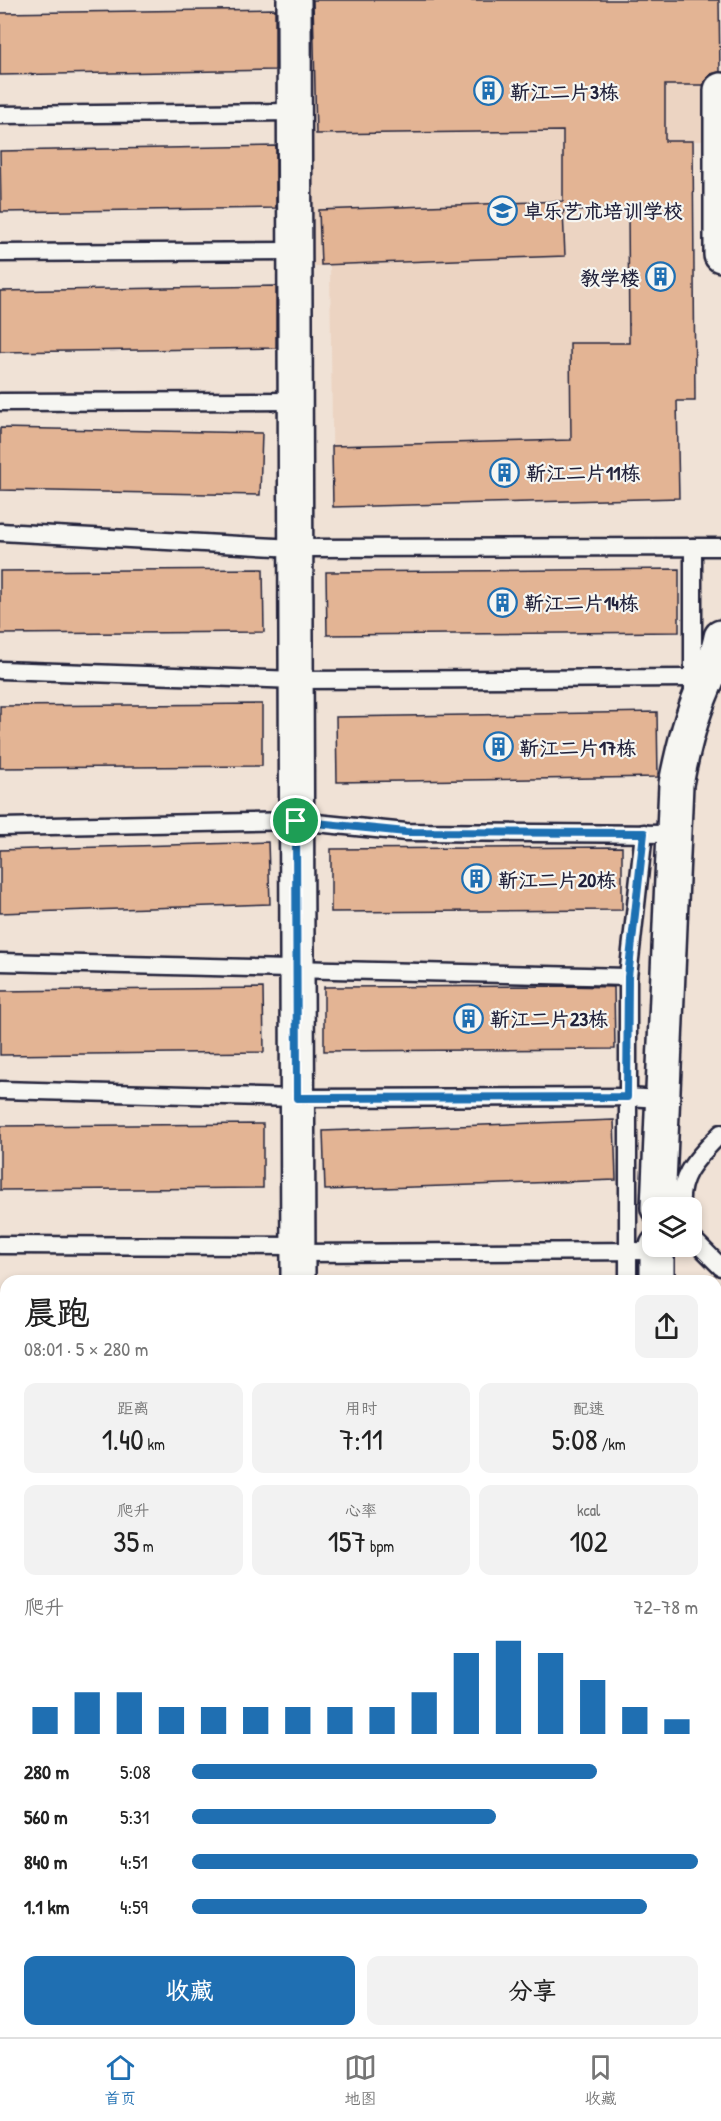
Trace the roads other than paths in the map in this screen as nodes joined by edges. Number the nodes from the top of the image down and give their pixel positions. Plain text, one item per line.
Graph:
1 (294, 0) edge
2 (721, 90) edge
3 (294, 112) junction
4 (0, 115) edge
5 (294, 251) junction
6 (0, 253) edge
7 (721, 255) edge
8 (294, 400) junction
9 (0, 402) edge
10 (0, 532) edge
11 (693, 547) junction
12 (721, 547) edge
13 (295, 548) junction
14 (721, 637) edge
15 (0, 670) edge
16 (693, 678) junction
17 (296, 680) junction
18 (693, 719) junction
19 (296, 821) junction
20 (0, 827) edge
21 (658, 833) junction
22 (0, 962) edge
23 (297, 970) junction
24 (628, 977) junction
25 (0, 1090) edge
26 (627, 1097) junction
27 (297, 1098) junction
28 (661, 1099) junction
29 (721, 1133) edge
30 (658, 1197) edge
31 (680, 1197) edge
32 (642, 1206) edge
33 (0, 1245) edge
34 (702, 1248) edge
35 (649, 1257) edge
36 (298, 1260) edge
37 (721, 1267) edge
38 (633, 1275) edge

1 - 3 street
2 - 7 street
3 - 4 lane
3 - 5 street
5 - 6 lane
5 - 8 street
8 - 9 lane
8 - 13 street
10 - 13 lane
11 - 12 lane
11 - 13 lane
11 - 16 lane
13 - 17 street
14 - 18 street
15 - 17 lane
16 - 17 lane
16 - 18 lane
17 - 19 street
18 - 21 street
19 - 20 lane
19 - 21 lane
19 - 23 street
21 - 24 lane
21 - 28 street
22 - 23 lane
23 - 24 lane
23 - 27 street
24 - 26 lane
25 - 27 lane
26 - 27 lane
26 - 28 lane
26 - 32 lane
27 - 36 street
28 - 30 street
29 - 31 lane
33 - 36 lane
34 - 37 lane
35 - 36 lane
35 - 38 lane

